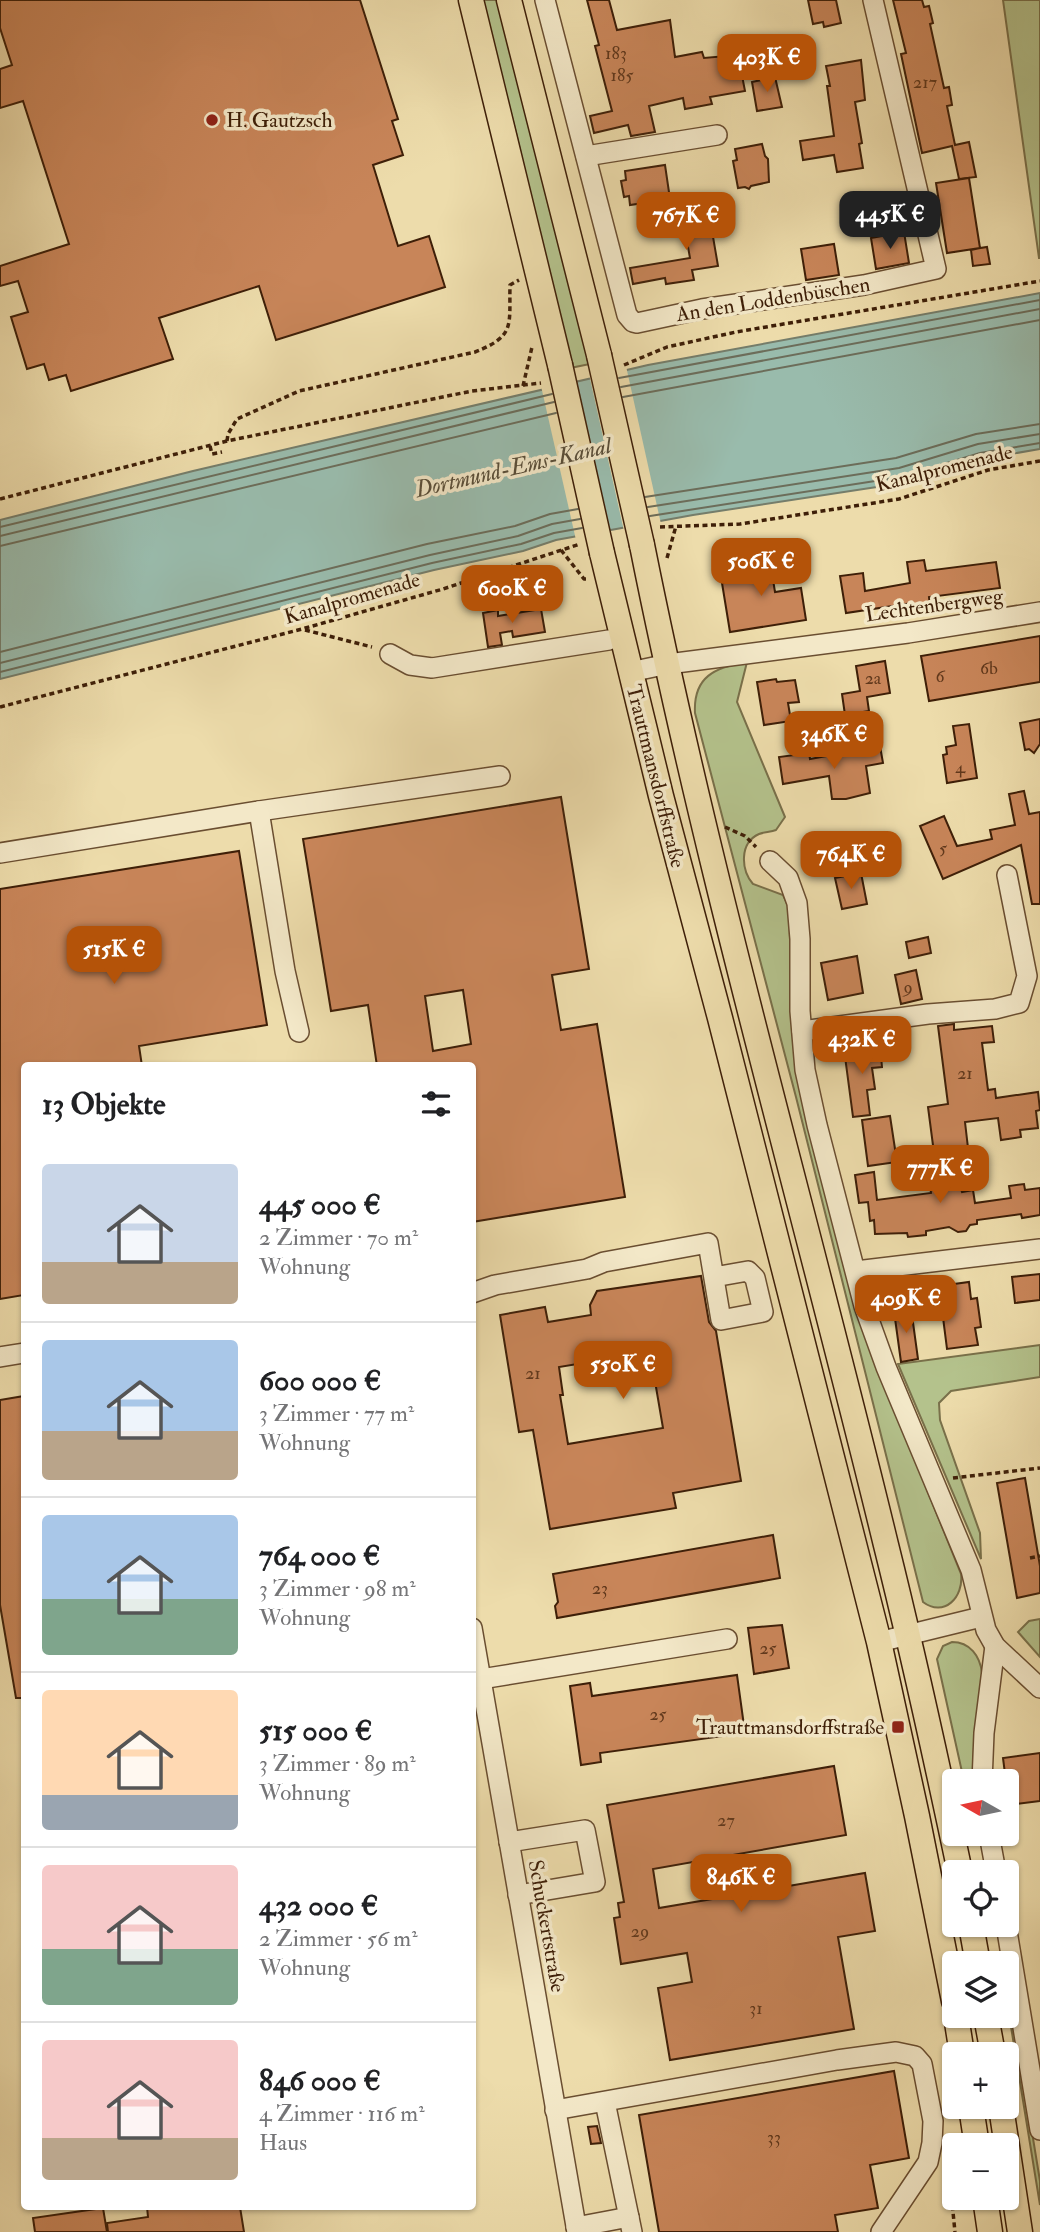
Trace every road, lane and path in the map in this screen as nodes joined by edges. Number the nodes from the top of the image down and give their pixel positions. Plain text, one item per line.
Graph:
1 (471, 0) edge
2 (509, 0) edge
3 (545, 0) edge
4 (873, 0) edge
5 (717, 135) dead end
6 (586, 156) junction
7 (526, 278) dead end
8 (1040, 281) edge
9 (711, 338) dead end
10 (531, 353) dead end
11 (523, 386) dead end
12 (472, 391) dead end
13 (227, 441) junction
14 (210, 445) junction
15 (222, 452) dead end
16 (1040, 461) edge
17 (0, 499) edge
18 (676, 526) junction
19 (648, 537) junction
20 (594, 548) junction
21 (561, 550) junction
22 (665, 564) dead end
23 (584, 579) dead end
24 (1040, 612) edge
25 (302, 629) junction
26 (609, 640) dead end
27 (390, 654) joint
28 (668, 664) junction
29 (630, 672) junction
30 (0, 707) edge
31 (500, 776) dead end
32 (259, 811) junction
33 (718, 824) dead end
34 (745, 836) dead end
35 (0, 853) edge
36 (770, 861) dead end
37 (1007, 875) dead end
38 (802, 1031) junction
39 (299, 1032) dead end
40 (1040, 1249) edge
41 (856, 1271) junction
42 (714, 1277) junction
43 (476, 1291) edge
44 (21, 1354) edge
45 (0, 1357) edge
46 (1040, 1468) edge
47 (934, 1480) junction
48 (1040, 1556) edge
49 (1030, 1558) dead end
50 (981, 1617) junction
51 (908, 1635) junction
52 (727, 1639) dead end
53 (879, 1642) junction
54 (995, 1646) junction
55 (476, 1651) edge
56 (481, 1679) junction
57 (1040, 1688) edge
58 (983, 1769) edge
59 (509, 1842) junction
60 (957, 1860) edge
61 (518, 1895) junction
62 (1008, 1937) edge
63 (944, 1951) edge
64 (605, 2102) junction
65 (555, 2110) junction
66 (1003, 2119) edge
67 (1040, 2130) edge
68 (953, 2210) edge
69 (987, 2210) edge
70 (630, 2225) edge
71 (576, 2229) edge
72 (881, 2232) edge
73 (955, 2232) edge
74 (990, 2232) edge
75 (1020, 2232) edge

1 - 20 main road, bridge
2 - 19 main road, bridge
3 - 6 street, An den Loddenbüschen
4 - 6 street, An den Loddenbüschen
5 - 6 street
7 - 13 path
8 - 9 path
10 - 11 path
12 - 13 path
13 - 14 path
14 - 15 path
14 - 17 path
16 - 18 path, Kanalpromenade
18 - 19 path, Kanalpromenade
18 - 22 path
19 - 28 main road
20 - 21 path, Kanalpromenade
20 - 29 main road
21 - 23 path
21 - 25 path, Kanalpromenade
24 - 28 street, Lechtenbergweg
25 - 27 path
25 - 30 path, Kanalpromenade
26 - 27 street
28 - 29 street, Trauttmansdorffstraße
28 - 51 main road, Trauttmansdorffstraße
29 - 53 main road, Trauttmansdorffstraße
31 - 32 street
32 - 35 street
32 - 39 street
33 - 34 path
36 - 38 street
37 - 38 street
38 - 41 street
40 - 41 street
41 - 47 street
42 - 42 street
42 - 43 street
44 - 45 street
46 - 47 path
47 - 50 street
48 - 49 path
50 - 51 street
50 - 54 street
51 - 53 street
51 - 60 main road, Trauttmansdorffstraße
52 - 56 street
53 - 63 main road, Trauttmansdorffstraße
54 - 57 street
54 - 58 street
55 - 56 street, Schuckertstraße
56 - 59 street, Schuckertstraße
59 - 61 street, Schuckertstraße
59 - 61 street
61 - 65 street, Schuckertstraße
62 - 67 street
64 - 65 street
64 - 70 street
64 - 72 street
65 - 71 street, Schuckertstraße
66 - 75 main road
68 - 73 path
69 - 74 main road
70 - 71 street

